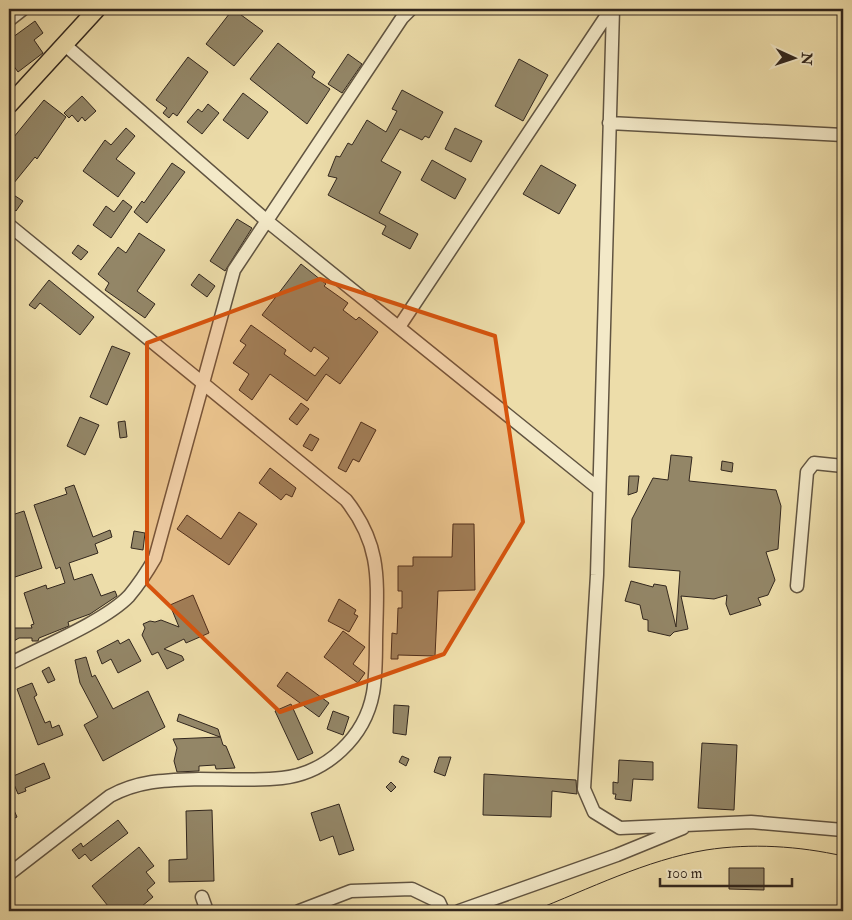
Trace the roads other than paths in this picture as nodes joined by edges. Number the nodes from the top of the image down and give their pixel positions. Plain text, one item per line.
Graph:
1 (23, 9) edge
2 (84, 9) edge
3 (97, 9) edge
4 (411, 9) edge
5 (612, 9) edge
6 (9, 20) edge
7 (65, 45) junction
8 (9, 91) edge
9 (9, 105) edge
10 (610, 123) junction
11 (843, 135) edge
12 (268, 221) junction
13 (9, 225) edge
14 (398, 327) junction
15 (202, 384) junction
16 (843, 466) edge
17 (599, 489) junction
18 (797, 586) dead end
19 (9, 664) edge
20 (693, 824) junction
21 (843, 830) edge
22 (9, 874) edge
23 (202, 897) dead end
24 (207, 911) edge
25 (299, 911) edge
26 (443, 911) edge
27 (459, 911) edge

1 - 6 street
2 - 8 main road
3 - 7 main road
4 - 12 street
5 - 10 street
5 - 14 street
7 - 9 main road
7 - 12 street
10 - 11 street
10 - 17 street
12 - 14 street
12 - 15 street
13 - 15 street
14 - 17 street
15 - 19 street
15 - 22 street
16 - 18 street
17 - 20 street
20 - 21 street
20 - 27 street
23 - 24 street
25 - 26 street

